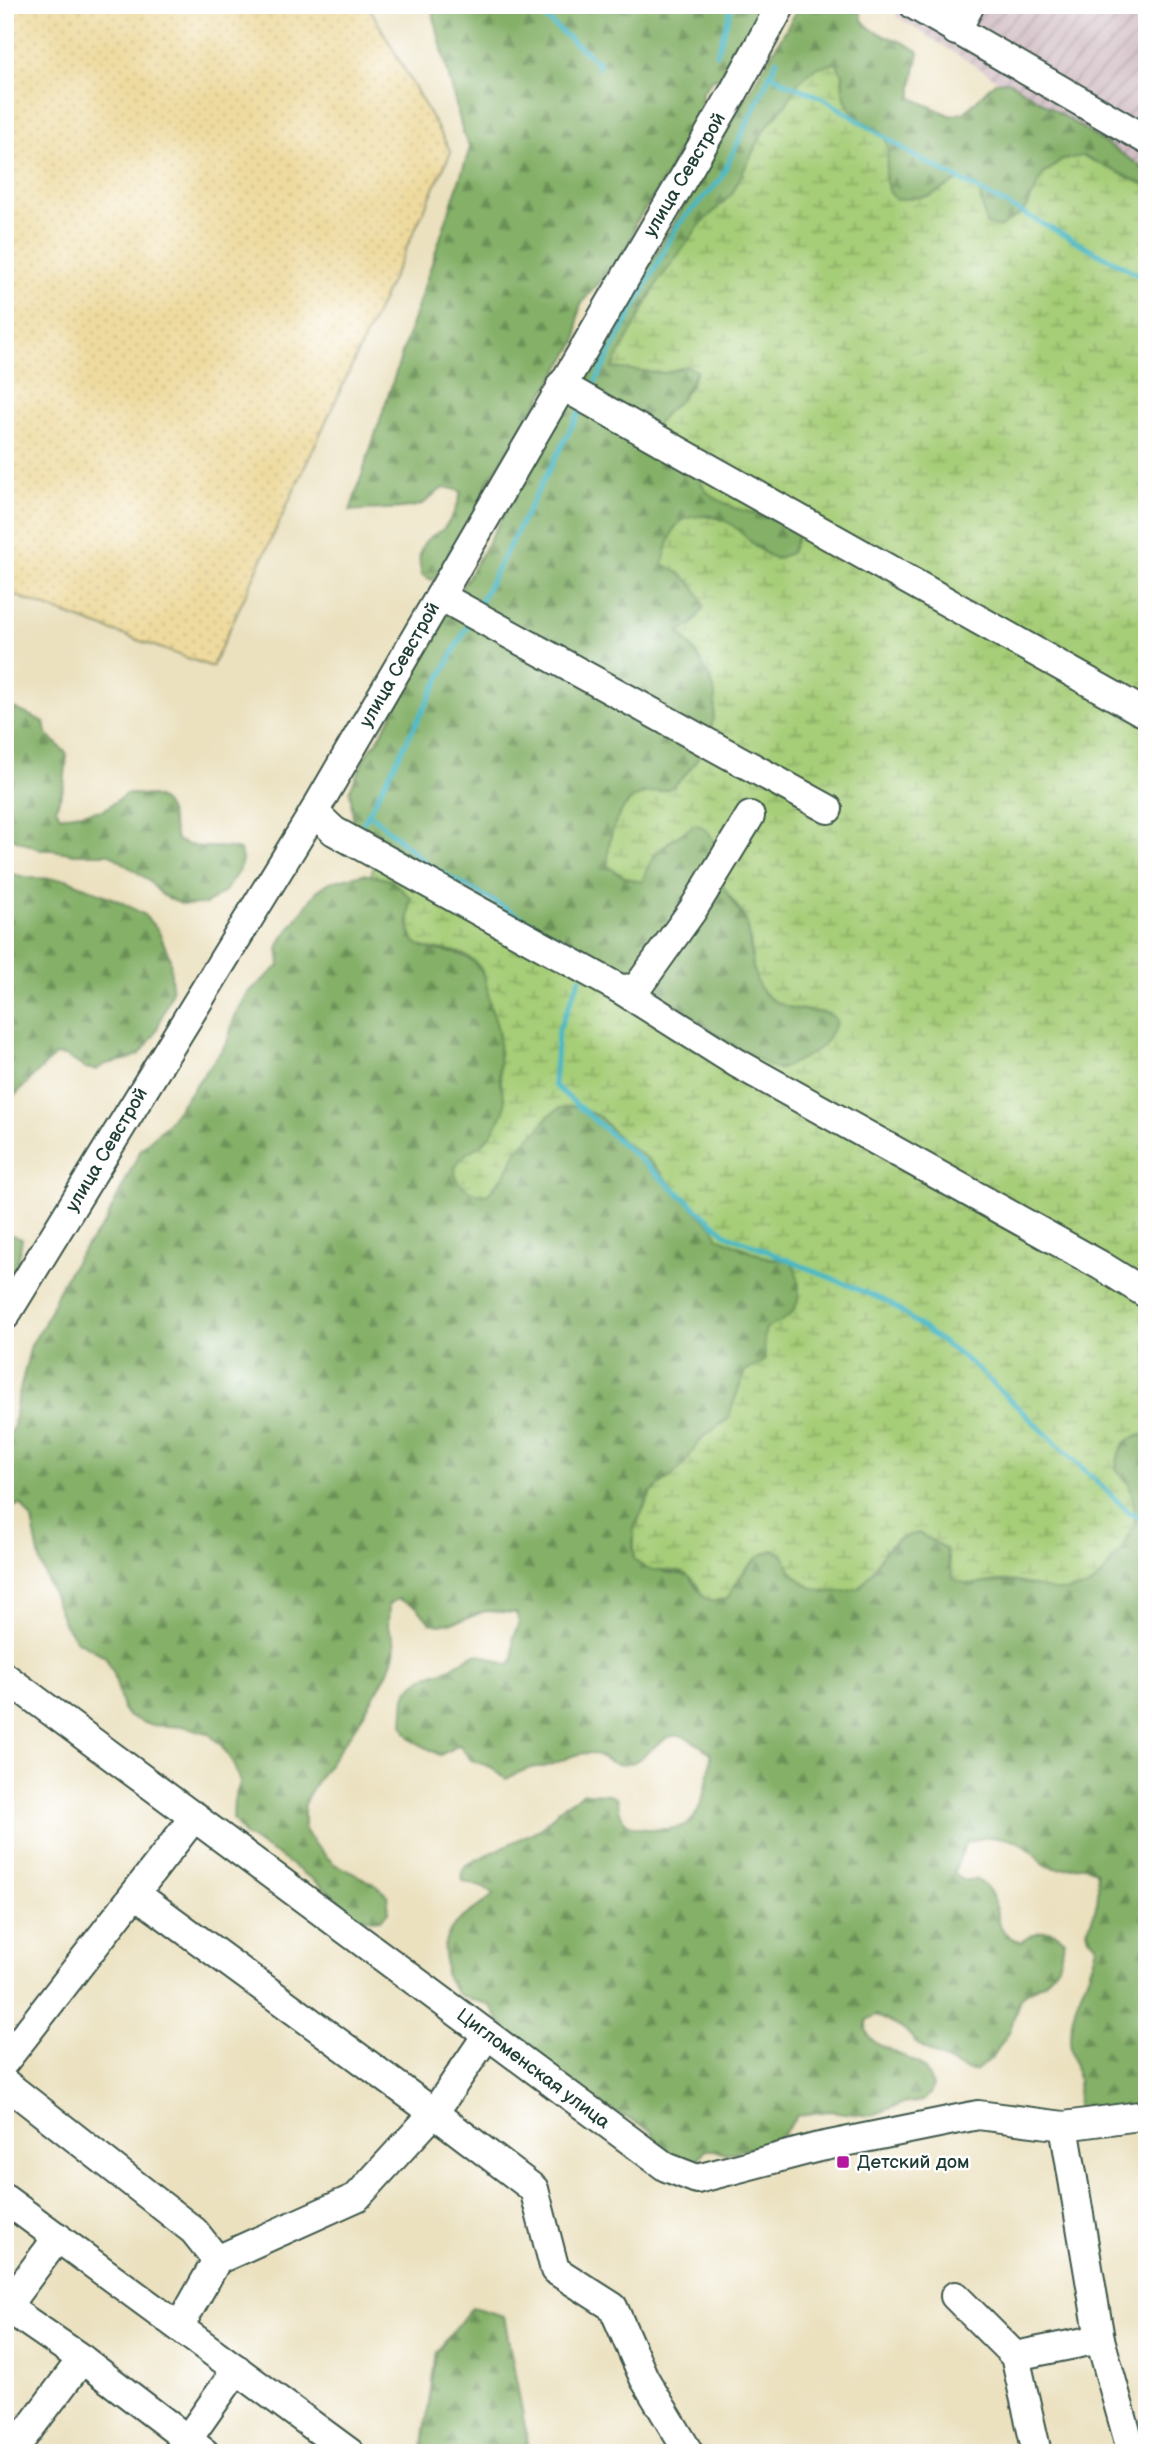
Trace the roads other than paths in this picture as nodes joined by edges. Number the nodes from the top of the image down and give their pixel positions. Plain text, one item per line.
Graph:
1 (781, 5) edge
2 (914, 5) edge
3 (970, 5) edge
4 (956, 31) junction
5 (1147, 140) edge
6 (561, 385) junction
7 (440, 596) junction
8 (1141, 711) dead end
9 (828, 809) dead end
10 (314, 812) junction
11 (750, 816) dead end
12 (620, 989) junction
13 (1147, 1294) edge
14 (5, 1317) edge
15 (5, 1677) edge
16 (195, 1816) junction
17 (135, 1894) junction
18 (487, 2035) junction
19 (5, 2061) edge
20 (5, 2083) edge
21 (435, 2113) junction
22 (1147, 2115) edge
23 (1064, 2126) junction
24 (5, 2199) edge
25 (58, 2237) junction
26 (217, 2260) junction
27 (955, 2296) dead end
28 (6, 2306) edge
29 (186, 2315) dead end
30 (1100, 2339) junction
31 (1015, 2356) junction
32 (82, 2359) junction
33 (237, 2370) junction
34 (190, 2448) edge
35 (11, 2453) edge
36 (351, 2453) edge
37 (689, 2453) edge
38 (1037, 2453) edge
39 (1132, 2453) edge

1 - 6 street, улица Севстрой
2 - 4 street
3 - 4 street
4 - 5 street
6 - 7 street, улица Севстрой
6 - 8 street
7 - 9 street
7 - 10 street, улица Севстрой
10 - 12 street
10 - 14 street, улица Севстрой
11 - 12 street
12 - 13 street
15 - 16 street, Цигломенская улица
16 - 17 street
16 - 18 street, Цигломенская улица
17 - 19 street
17 - 21 street
18 - 21 street
18 - 23 street, Цигломенская улица
20 - 26 street
21 - 26 street
21 - 37 street
22 - 23 street, Цигломенская улица
23 - 30 street
24 - 25 street
25 - 28 street
25 - 33 street
26 - 29 street
27 - 31 street
28 - 32 street
30 - 31 street
30 - 39 street
31 - 38 street
32 - 34 street
32 - 35 street
33 - 34 street
33 - 36 street

